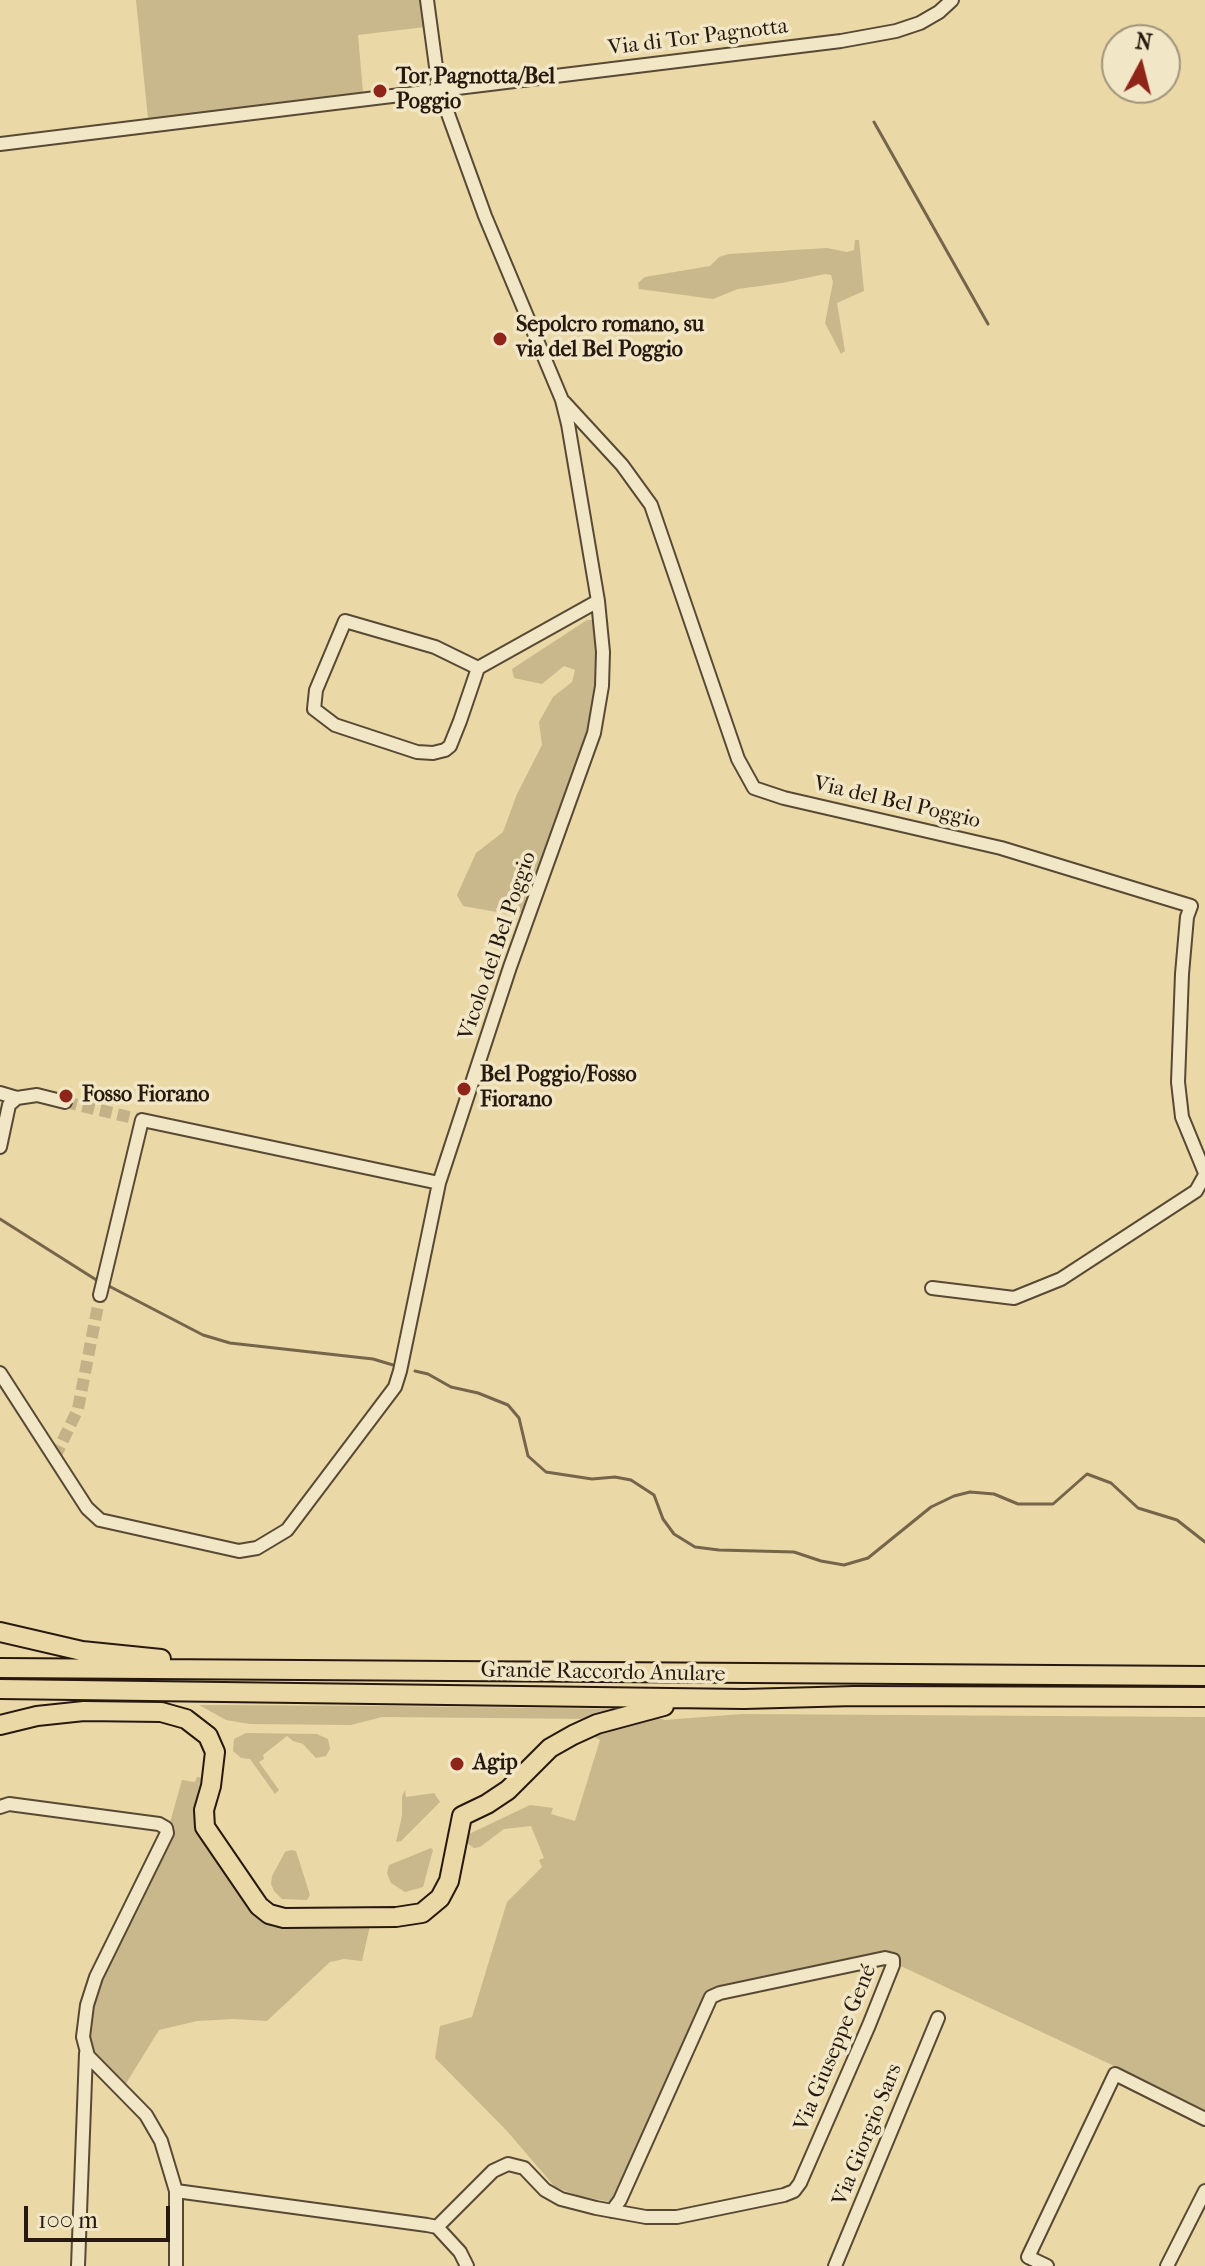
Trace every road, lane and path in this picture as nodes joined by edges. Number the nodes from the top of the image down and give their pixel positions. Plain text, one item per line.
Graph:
1 (427, 0) edge
2 (952, 0) edge
3 (439, 89) junction
4 (0, 144) edge
5 (562, 400) junction
6 (598, 601) junction
7 (478, 668) junction
8 (1191, 906) junction
9 (1205, 911) edge
10 (0, 1093) edge
11 (17, 1098) junction
12 (65, 1102) tunnel mouth
13 (0, 1147) edge
14 (1205, 1174) edge
15 (439, 1183) junction
16 (932, 1288) dead end
17 (100, 1295) tunnel mouth
18 (0, 1373) edge
19 (0, 1632) edge
20 (0, 1668) edge
21 (255, 1670) junction
22 (1205, 1676) edge
23 (0, 1689) edge
24 (1205, 1697) edge
25 (744, 1699) junction
26 (0, 1725) edge
27 (0, 1807) edge
28 (938, 2018) dead end
29 (86, 2053) junction
30 (1205, 2119) edge
31 (176, 2191) junction
32 (1205, 2191) edge
33 (612, 2211) junction
34 (437, 2227) junction
35 (78, 2266) edge
36 (176, 2266) edge
37 (467, 2266) edge
38 (835, 2266) edge
39 (1047, 2266) edge
40 (1167, 2266) edge

1 - 3 street
2 - 3 street, Via di Tor Pagnotta
3 - 4 street, Via di Tor Pagnotta
3 - 5 street, Vicolo del Bel Poggio
5 - 6 street, Vicolo del Bel Poggio
5 - 8 street, Via del Bel Poggio
6 - 7 street
6 - 15 street, Vicolo del Bel Poggio
7 - 7 street
8 - 9 street
8 - 14 street
10 - 11 street
11 - 12 street
11 - 13 street
14 - 16 street
15 - 17 street
15 - 18 street, Vicolo del Bel Poggio
19 - 21 highway
20 - 21 highway, Grande Raccordo Anulare
21 - 22 highway, Grande Raccordo Anulare
23 - 25 highway, Grande Raccordo Anulare
24 - 25 highway, Grande Raccordo Anulare
25 - 26 highway
27 - 29 street
28 - 38 street, Via Giorgio Sars
29 - 31 street
29 - 35 street
30 - 39 street
31 - 34 street
31 - 36 street
32 - 40 street
33 - 33 street, Via Giuseppe Gené
33 - 34 street, Via Giuseppe Gené
34 - 37 street

